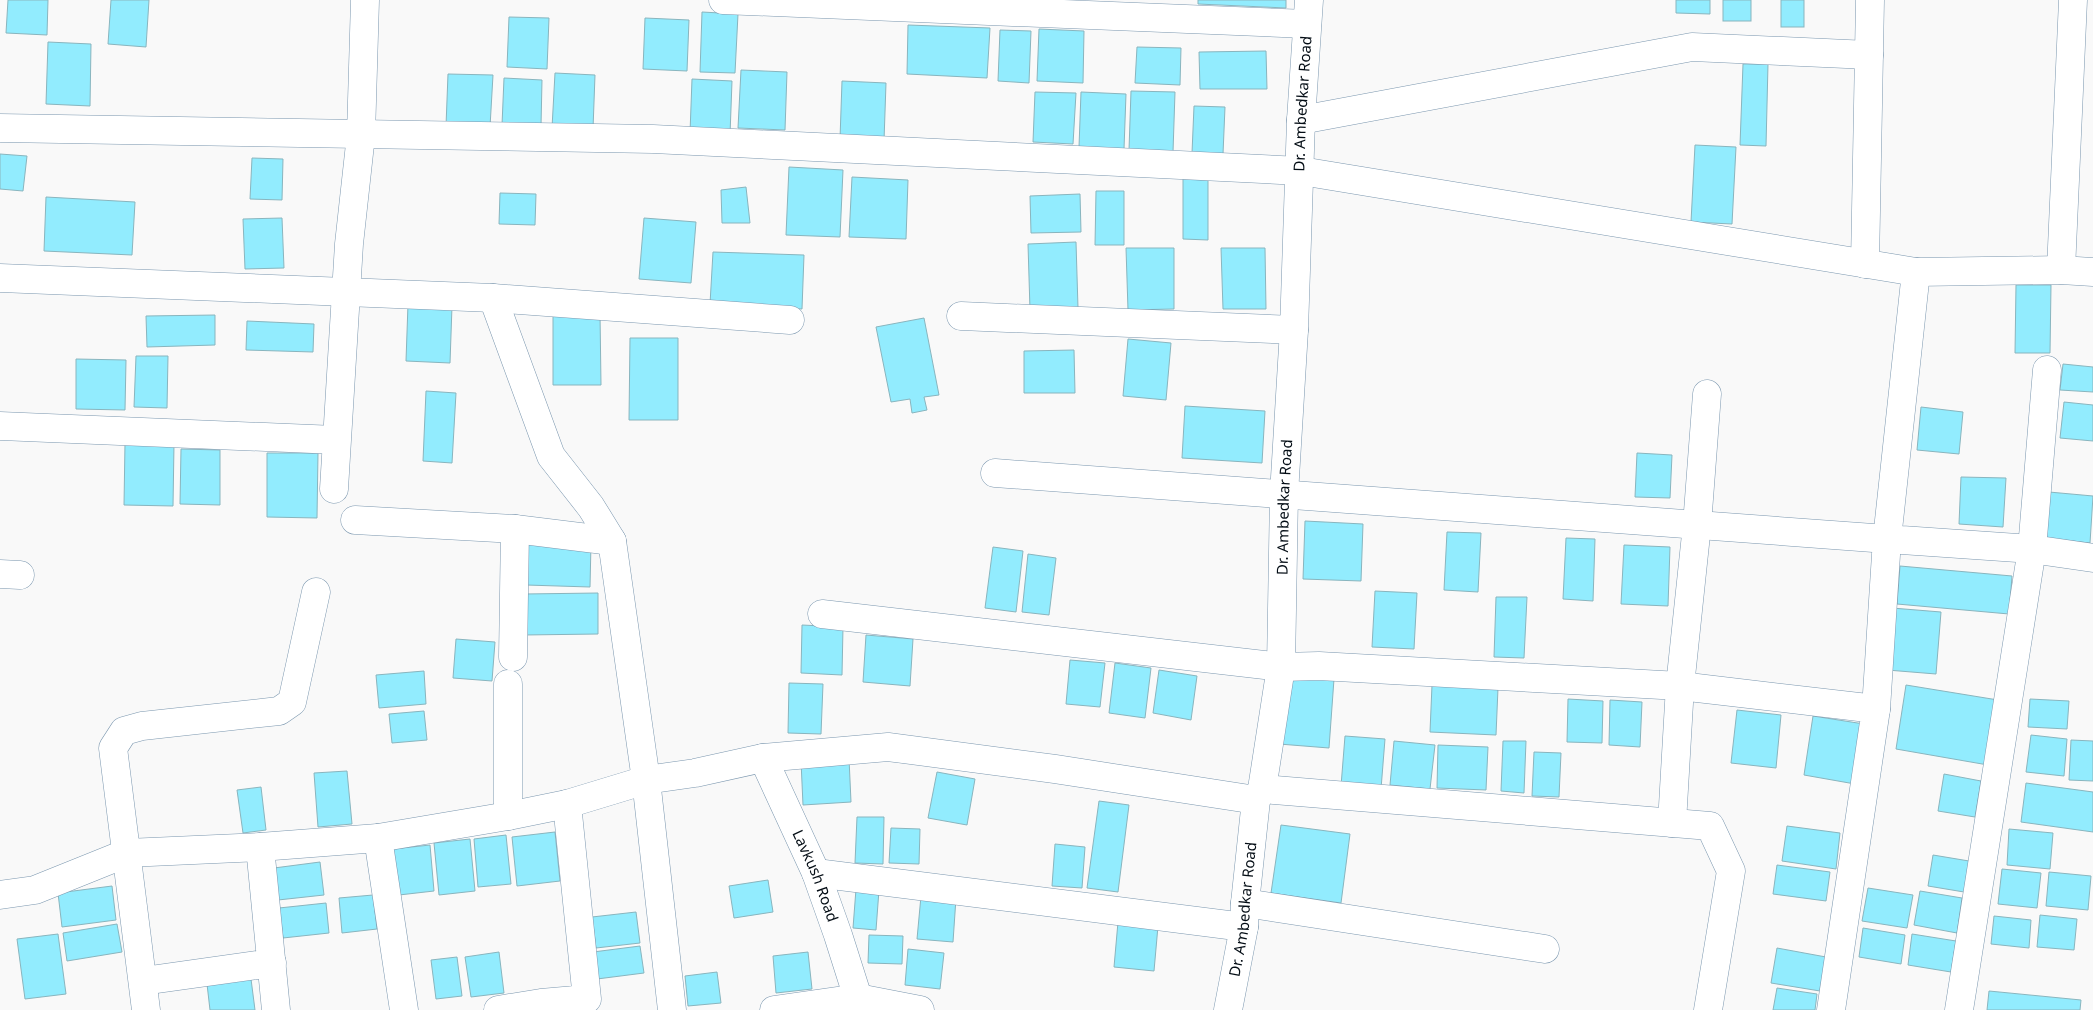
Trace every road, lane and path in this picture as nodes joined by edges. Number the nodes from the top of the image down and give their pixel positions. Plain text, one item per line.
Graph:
1 (365, 0) edge
2 (722, 0) edge
3 (1870, 0) edge
4 (2073, 0) edge
5 (877, 3) edge
6 (1308, 12) edge
7 (1869, 55) junction
8 (1301, 120) junction
9 (0, 128) edge
10 (361, 135) junction
11 (1301, 171) junction
12 (1865, 264) junction
13 (2061, 270) junction
14 (1916, 272) junction
15 (2093, 272) edge
16 (0, 278) edge
17 (346, 293) junction
18 (493, 298) junction
19 (960, 316) dead end
20 (790, 320) dead end
21 (1294, 330) junction
22 (2047, 370) dead end
23 (1707, 394) dead end
24 (0, 426) edge
25 (336, 440) junction
26 (995, 473) dead end
27 (334, 489) dead end
28 (1284, 494) junction
29 (355, 520) dead end
30 (1697, 525) junction
31 (515, 530) junction
32 (1887, 540) junction
33 (612, 541) junction
34 (2032, 550) junction
35 (2093, 558) edge
36 (316, 592) dead end
37 (822, 614) dead end
38 (513, 657) dead end
39 (1281, 667) junction
40 (508, 684) dead end
41 (1680, 686) junction
42 (1876, 708) junction
43 (763, 758) junction
44 (646, 780) junction
45 (1259, 794) junction
46 (567, 804) junction
47 (508, 816) junction
48 (1672, 822) junction
49 (378, 838) junction
50 (260, 847) junction
51 (127, 853) junction
52 (816, 873) junction
53 (0, 895) edge
54 (1244, 915) junction
55 (1545, 949) dead end
56 (272, 963) junction
57 (143, 982) junction
58 (858, 998) junction
59 (541, 1006) edge
60 (146, 1010) edge
61 (276, 1010) edge
62 (404, 1010) edge
63 (498, 1010) edge
64 (672, 1010) edge
65 (774, 1010) edge
66 (920, 1010) edge
67 (1228, 1010) edge
68 (1708, 1010) edge
69 (1830, 1010) edge
70 (1959, 1010) edge

1 - 10 street
2 - 5 street
3 - 7 street
4 - 13 street
5 - 6 street
6 - 8 street, Dr. Ambedkar Road
7 - 8 street
7 - 12 street
8 - 11 street, Dr. Ambedkar Road
9 - 10 street
10 - 11 street
10 - 17 street
11 - 12 street
11 - 21 street, Dr. Ambedkar Road
12 - 14 street
13 - 14 street
13 - 15 street
14 - 32 street
16 - 17 street
17 - 18 street
17 - 25 street
18 - 20 street
18 - 33 street
19 - 21 street
21 - 28 street, Dr. Ambedkar Road
22 - 34 street
23 - 30 street
24 - 25 street
25 - 27 street
26 - 28 street
28 - 30 street
28 - 39 street, Dr. Ambedkar Road
29 - 31 street
30 - 32 street
30 - 41 street
31 - 33 street
31 - 38 street
32 - 34 street
32 - 42 street
33 - 44 street
34 - 35 street
34 - 70 street
36 - 51 street
37 - 39 street
39 - 41 street
39 - 45 street, Dr. Ambedkar Road
40 - 47 street
41 - 42 street
41 - 48 street
42 - 69 street
43 - 44 street
43 - 45 street
43 - 52 street, Lavkush Road
44 - 46 street
44 - 64 street
45 - 48 street
45 - 54 street, Dr. Ambedkar Road
46 - 47 street
46 - 59 street
47 - 49 street
48 - 68 street
49 - 50 street
49 - 62 street
50 - 51 street
50 - 56 street
51 - 53 street
51 - 57 street
52 - 54 street
52 - 58 street, Lavkush Road
54 - 55 street
54 - 67 street, Dr. Ambedkar Road
56 - 57 street
56 - 61 street
57 - 60 street
58 - 65 street
58 - 66 street
59 - 63 street

